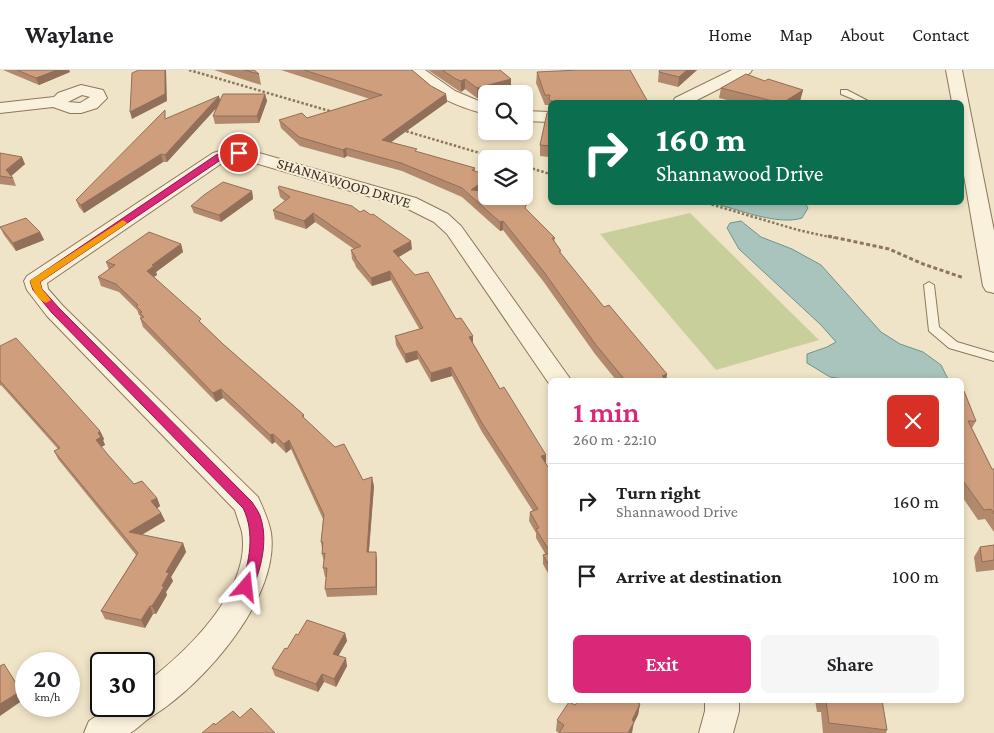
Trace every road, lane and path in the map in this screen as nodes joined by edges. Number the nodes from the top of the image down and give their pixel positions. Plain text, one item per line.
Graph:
1 (189, 70) edge
2 (416, 70) edge
3 (744, 70) edge
4 (954, 70) edge
5 (844, 92) dead end
6 (686, 100) edge
7 (862, 100) edge
8 (960, 100) edge
9 (59, 101) dead end
10 (478, 106) edge
11 (0, 108) edge
12 (336, 113) edge
13 (533, 116) edge
14 (548, 117) edge
15 (964, 128) edge
16 (401, 130) edge
17 (478, 153) edge
18 (533, 169) edge
19 (548, 173) edge
20 (713, 205) edge
21 (964, 278) dead end
22 (929, 284) dead end
23 (994, 286) edge
24 (994, 358) edge
25 (558, 378) edge
26 (155, 695) edge
27 (722, 703) edge
28 (124, 717) edge
29 (101, 733) edge
30 (716, 733) edge

1 - 12 path
2 - 10 street
3 - 6 street
4 - 8 street
5 - 7 lane
9 - 11 street
13 - 14 street
15 - 23 street
16 - 17 path
18 - 19 path
20 - 21 path
22 - 24 lane
25 - 26 street, SHANNAWOOD DRIVE
27 - 30 street
28 - 29 street

